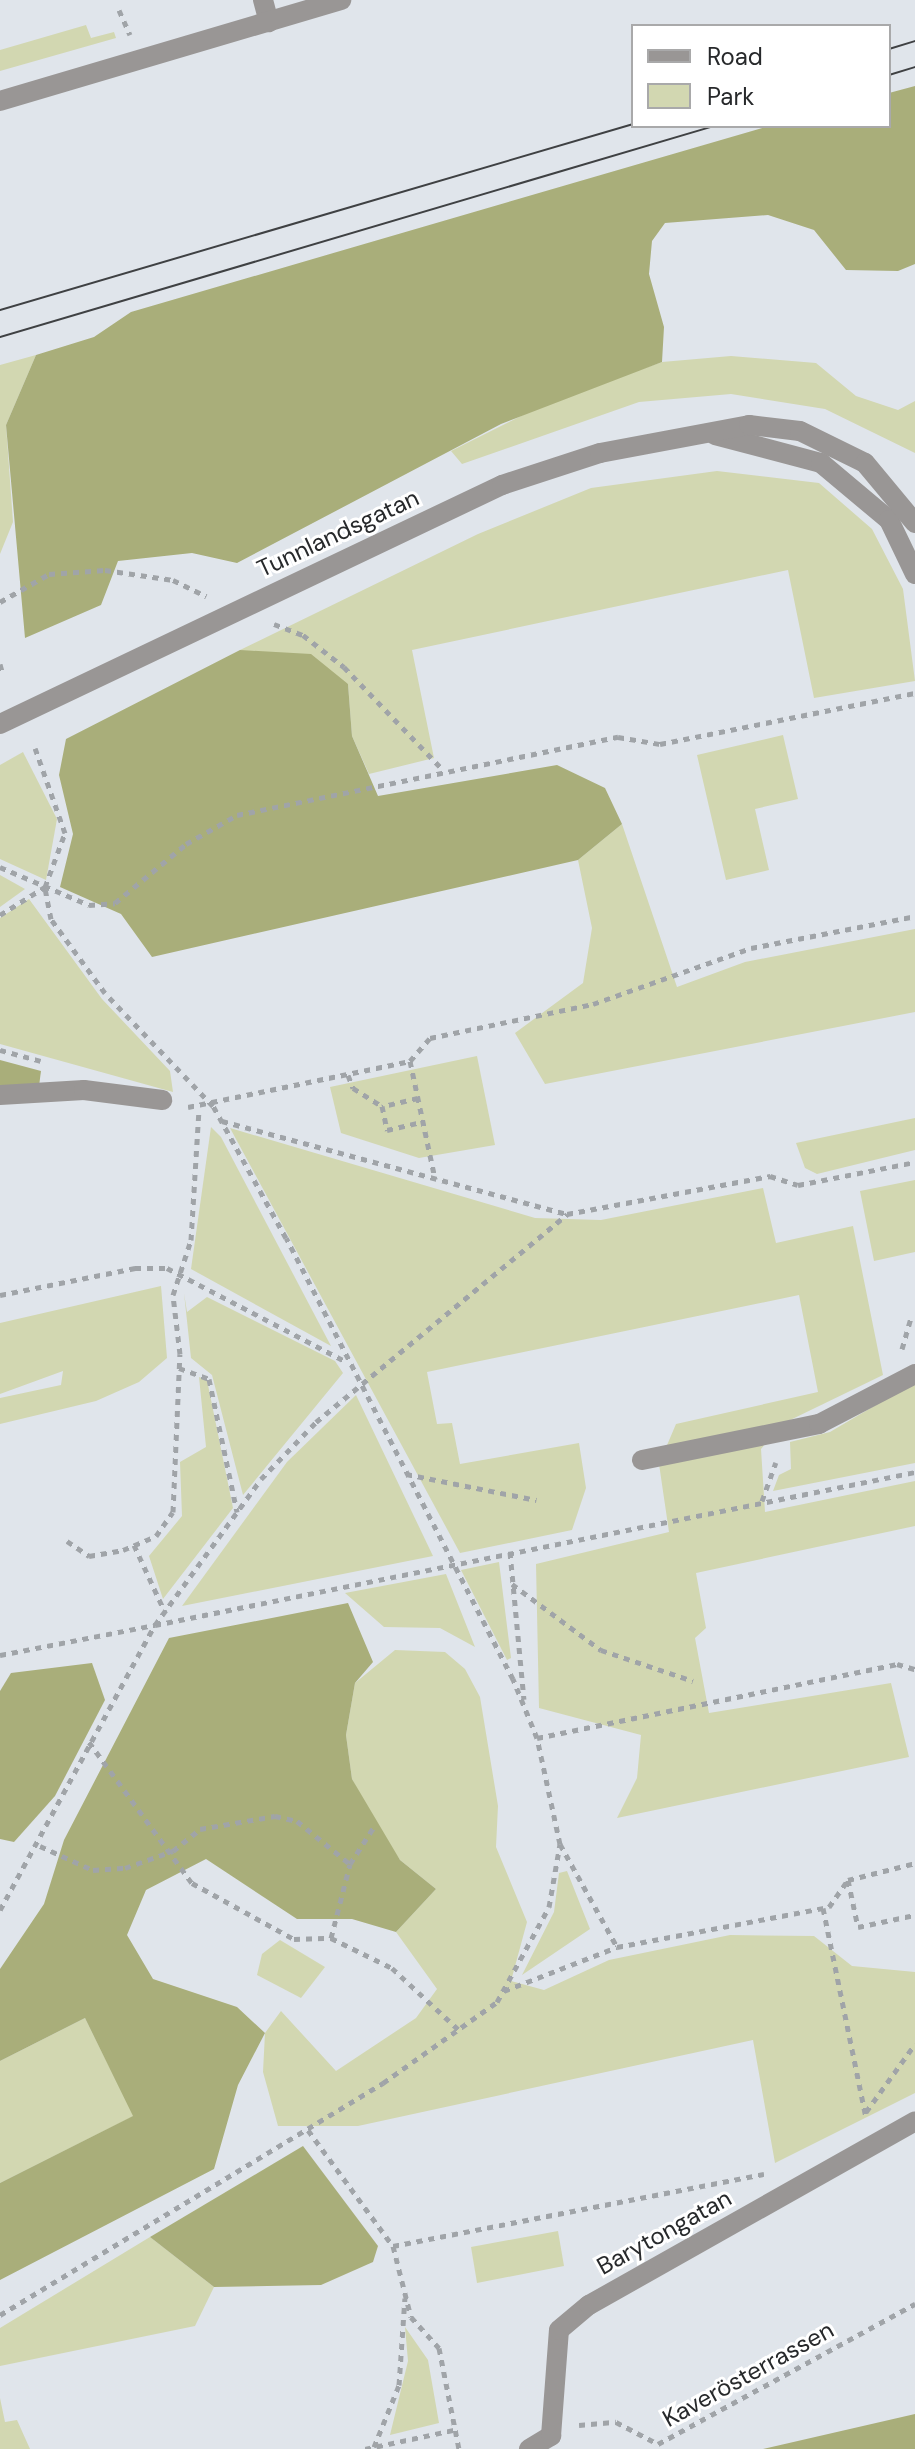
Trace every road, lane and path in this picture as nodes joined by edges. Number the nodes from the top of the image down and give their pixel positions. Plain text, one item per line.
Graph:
1 (263, 0) edge
2 (341, 0) edge
3 (269, 22) junction
4 (0, 101) edge
5 (715, 435) junction
6 (915, 523) edge
7 (915, 574) edge
8 (0, 602) edge
9 (237, 610) junction
10 (0, 664) edge
11 (3, 675) dead end
12 (915, 693) edge
13 (0, 724) edge
14 (35, 748) dead end
15 (444, 771) junction
16 (0, 867) edge
17 (45, 887) junction
18 (0, 915) edge
19 (915, 916) edge
20 (410, 1061) junction
21 (348, 1075) junction
22 (0, 1095) edge
23 (418, 1098) junction
24 (162, 1100) joint
25 (213, 1106) junction
26 (382, 1106) junction
27 (199, 1109) junction
28 (222, 1121) junction
29 (423, 1122) junction
30 (915, 1162) edge
31 (435, 1179) junction
32 (567, 1214) junction
33 (181, 1272) junction
34 (0, 1295) edge
35 (344, 1360) junction
36 (179, 1368) junction
37 (915, 1374) edge
38 (357, 1382) junction
39 (778, 1434) junction
40 (642, 1460) dead end
41 (915, 1472) edge
42 (405, 1473) junction
43 (536, 1500) dead end
44 (762, 1502) junction
45 (237, 1512) junction
46 (67, 1541) dead end
47 (134, 1545) junction
48 (510, 1552) junction
49 (452, 1564) junction
50 (512, 1584) junction
51 (165, 1612) junction
52 (155, 1625) junction
53 (0, 1655) edge
54 (915, 1669) edge
55 (693, 1681) dead end
56 (525, 1707) junction
57 (537, 1738) junction
58 (89, 1742) junction
59 (375, 1825) dead end
60 (560, 1844) junction
61 (40, 1846) junction
62 (173, 1851) junction
63 (915, 1863) edge
64 (350, 1864) junction
65 (848, 1880) junction
66 (823, 1908) junction
67 (0, 1910) edge
68 (915, 1915) edge
69 (331, 1938) junction
70 (617, 1947) junction
71 (502, 1992) junction
72 (461, 2032) junction
73 (915, 2044) edge
74 (865, 2113) junction
75 (915, 2121) edge
76 (868, 2125) dead end
77 (308, 2130) junction
78 (778, 2177) dead end
79 (393, 2246) junction
80 (406, 2295) junction
81 (915, 2304) edge
82 (0, 2315) edge
83 (455, 2430) junction
84 (551, 2436) junction
85 (374, 2447) junction
86 (365, 2449) edge
87 (459, 2449) edge
88 (529, 2449) edge

1 - 3 street
2 - 3 street
3 - 4 street
5 - 6 street, Tunnlandsgatan
5 - 7 street, Tunnlandsgatan
5 - 9 street, Tunnlandsgatan
8 - 9 path
9 - 13 street, Tunnlandsgatan
9 - 15 path
10 - 11 path
12 - 15 path
14 - 17 path
15 - 17 path
16 - 17 path
17 - 18 path
17 - 25 path
19 - 20 path
20 - 21 path
20 - 23 path
21 - 25 path
21 - 26 path
22 - 24 street
23 - 26 path
23 - 29 path
24 - 27 path
25 - 27 path
25 - 28 path
26 - 29 path
27 - 33 path
28 - 31 path
28 - 35 path
29 - 31 path
30 - 32 path
31 - 32 path
32 - 38 path
33 - 34 path
33 - 35 path
33 - 36 path
35 - 38 path
36 - 45 path
36 - 47 path
37 - 39 street
38 - 42 path
38 - 45 path
39 - 40 street
39 - 44 path
41 - 44 path
42 - 43 path
42 - 49 path
44 - 48 path
45 - 51 path
46 - 47 path
47 - 51 path
48 - 49 path
48 - 50 path
49 - 52 path
49 - 56 path
50 - 55 path
50 - 56 path
51 - 52 path
52 - 53 path
52 - 58 path
54 - 57 path
56 - 57 path
57 - 60 path
58 - 61 path
58 - 62 path
59 - 64 path
60 - 70 path
60 - 71 path
61 - 62 path
61 - 67 path
62 - 64 path
62 - 69 path
63 - 65 path
64 - 69 path
65 - 66 path
65 - 68 path
66 - 70 path
66 - 74 path
69 - 72 path
70 - 71 path
71 - 72 path
72 - 77 path
73 - 74 path
74 - 76 path
75 - 84 street, Barytongatan
77 - 79 path
77 - 82 path
78 - 79 path
79 - 80 path
80 - 83 path
80 - 85 path
81 - 84 path, Kaverösterrassen
83 - 85 path
83 - 87 path
84 - 88 street
85 - 86 path

